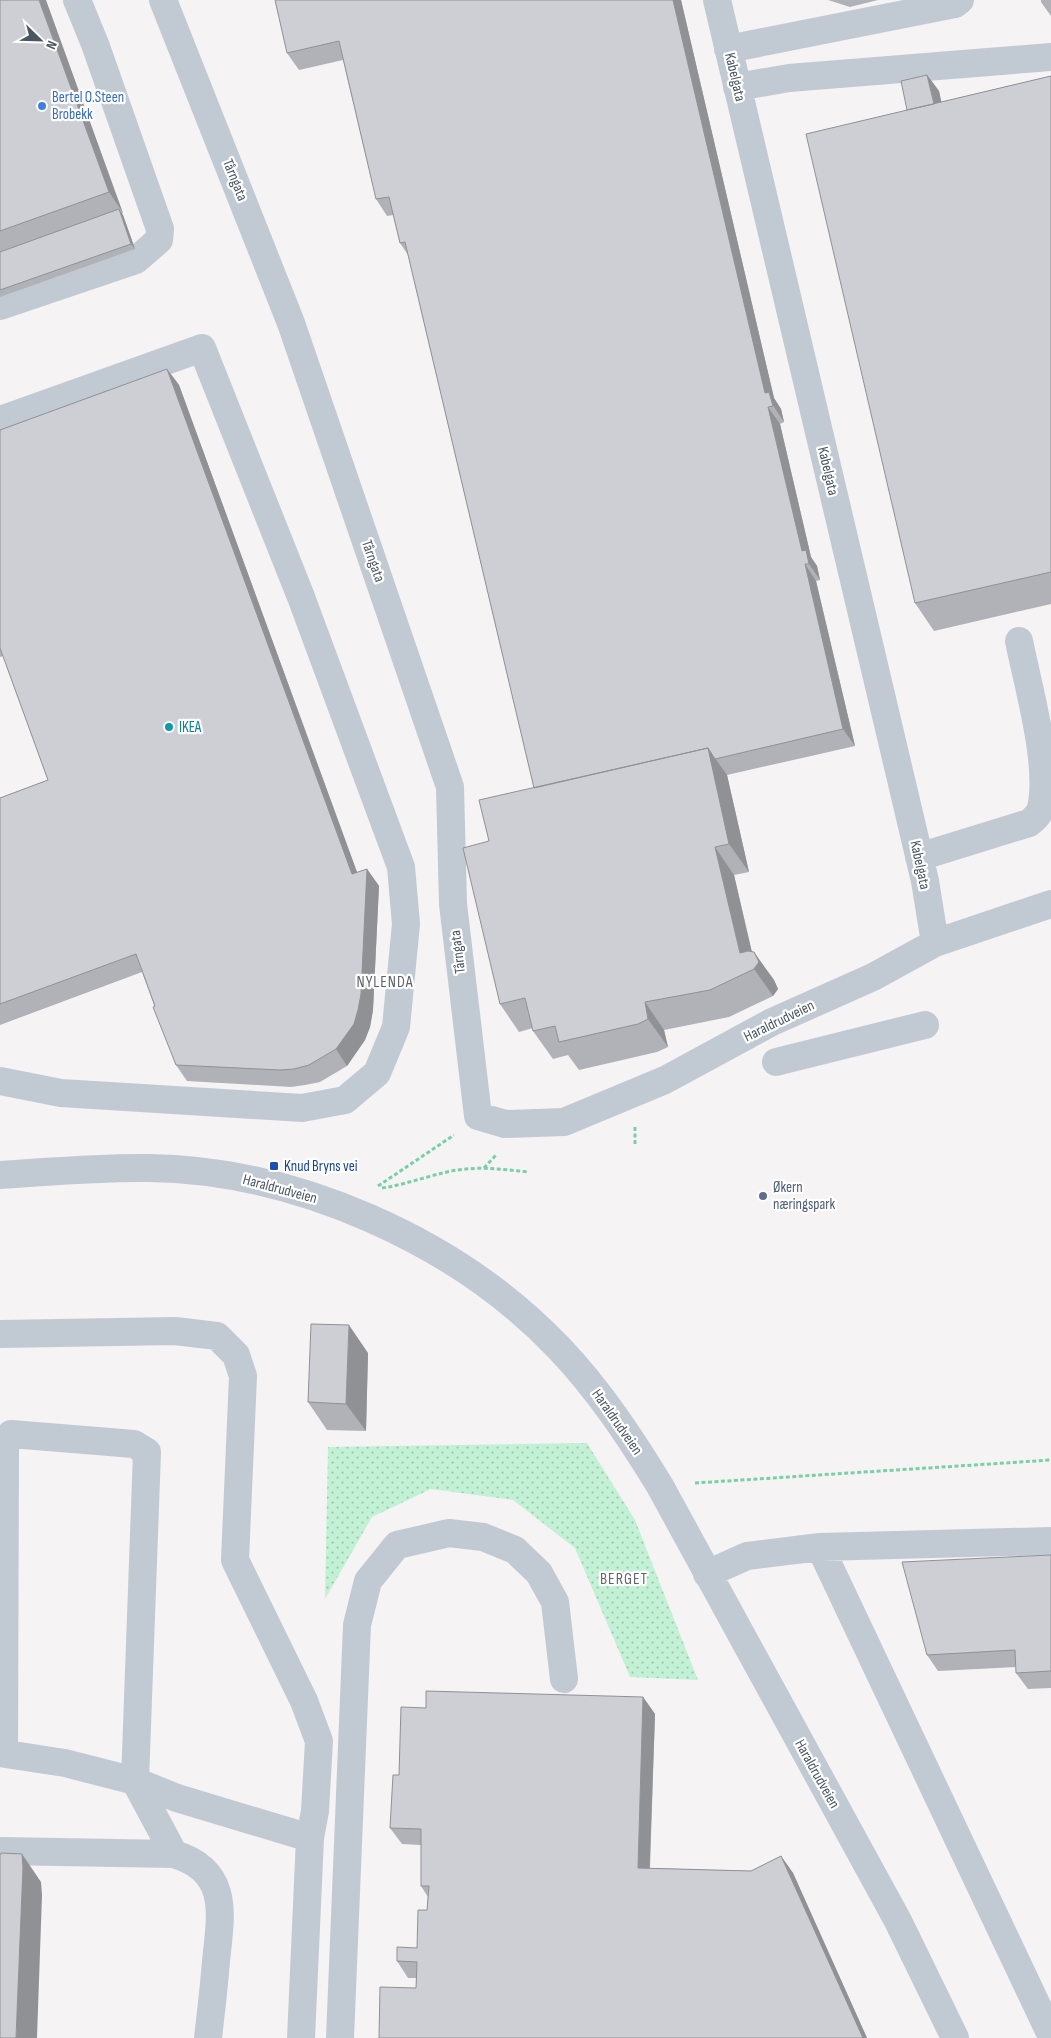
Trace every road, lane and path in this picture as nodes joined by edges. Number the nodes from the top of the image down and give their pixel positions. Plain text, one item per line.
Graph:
1 (77, 0) edge
2 (163, 0) edge
3 (717, 0) edge
4 (960, 0) edge
5 (728, 49) junction
6 (1051, 57) edge
7 (737, 87) junction
8 (0, 306) edge
9 (0, 420) edge
10 (1019, 641) dead end
11 (919, 857) junction
12 (1051, 904) edge
13 (935, 943) junction
14 (925, 1025) dead end
15 (776, 1062) dead end
16 (0, 1081) edge
17 (478, 1116) junction
18 (634, 1118) dead end
19 (635, 1146) dead end
20 (529, 1172) dead end
21 (0, 1175) edge
22 (0, 1334) edge
23 (1051, 1460) edge
24 (689, 1484) dead end
25 (1051, 1541) edge
26 (820, 1547) junction
27 (707, 1574) junction
28 (564, 1679) dead end
29 (2, 1753) edge
30 (135, 1780) junction
31 (310, 1838) junction
32 (0, 1851) edge
33 (174, 1854) junction
34 (1051, 2035) edge
35 (211, 2036) edge
36 (301, 2038) edge
37 (340, 2038) edge
38 (955, 2038) edge

1 - 8 street
2 - 17 street, Tårngata
3 - 5 street, Kabelgata
4 - 5 street
5 - 7 street, Kabelgata
6 - 7 street
7 - 11 street, Kabelgata
9 - 16 street
10 - 11 street
11 - 13 street, Kabelgata
12 - 13 street, Haraldrudveien
13 - 17 street, Haraldrudveien
14 - 15 street
17 - 20 path
18 - 19 path
21 - 27 street, Haraldrudveien
22 - 31 street
23 - 24 path
25 - 26 street
26 - 27 street
26 - 34 street
27 - 38 street, Haraldrudveien
28 - 37 street
29 - 30 street
29 - 30 street
30 - 31 street
30 - 33 street
31 - 36 street
32 - 33 street
33 - 35 street

